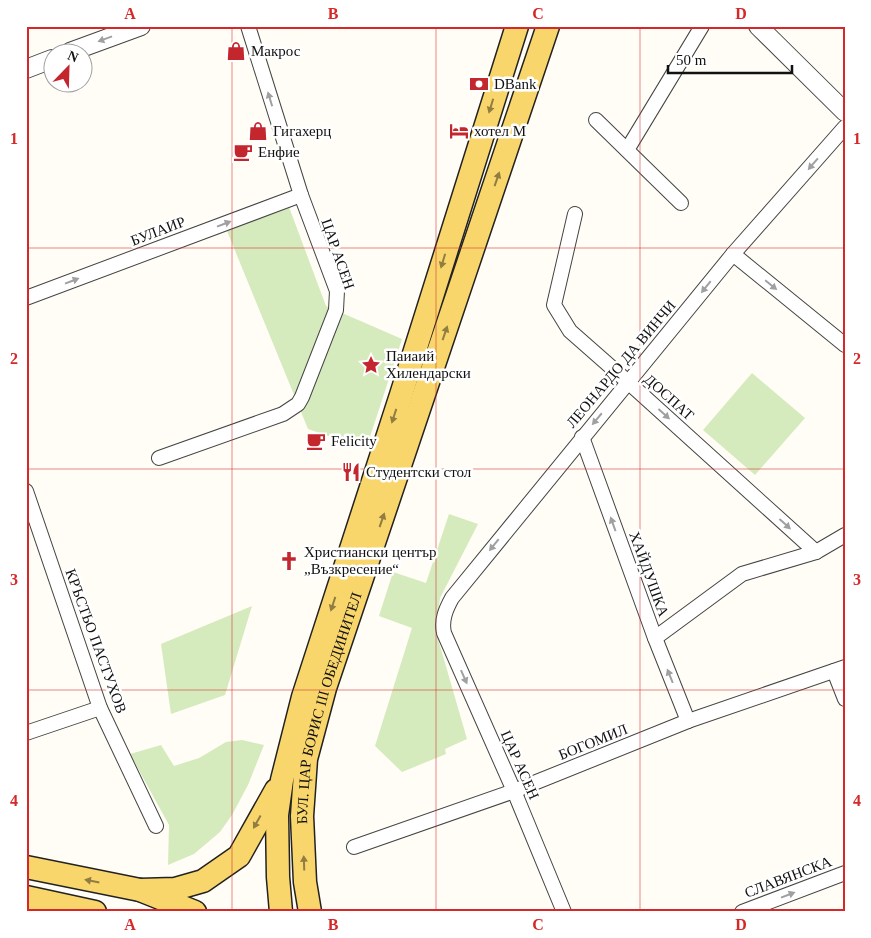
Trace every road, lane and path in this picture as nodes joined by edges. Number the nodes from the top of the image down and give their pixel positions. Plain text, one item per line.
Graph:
1 (141, 26) edge
2 (248, 26) edge
3 (517, 26) edge
4 (548, 26) edge
5 (702, 26) edge
6 (758, 26) edge
7 (92, 44) edge
8 (42, 63) edge
9 (26, 69) edge
10 (845, 112) edge
11 (596, 120) dead end
12 (845, 127) edge
13 (627, 150) junction
14 (301, 195) junction
15 (681, 203) dead end
16 (575, 214) dead end
17 (734, 254) junction
18 (26, 298) edge
19 (845, 345) edge
20 (628, 382) junction
21 (582, 437) junction
22 (159, 458) dead end
23 (26, 491) edge
24 (29, 508) edge
25 (845, 535) edge
26 (816, 552) junction
27 (444, 633) joint
28 (655, 638) junction
29 (839, 669) edge
30 (845, 699) edge
31 (100, 708) junction
32 (688, 722) junction
33 (26, 733) edge
34 (282, 780) junction
35 (514, 791) junction
36 (156, 826) dead end
37 (354, 847) dead end
38 (26, 867) edge
39 (845, 873) edge
40 (140, 890) junction
41 (26, 897) edge
42 (95, 912) edge
43 (194, 912) edge
44 (281, 912) edge
45 (310, 912) edge
46 (564, 912) edge
47 (742, 912) edge

1 -> 7 street
14 -> 2 street, ЦАР АСЕН
3 -> 34 main road, БУЛ. ЦАР БОРИС III ОБЕДИНИТЕЛ
45 -> 4 main road, БУЛ. ЦАР БОРИС III ОБЕДИНИТЕЛ
5 - 13 street
6 - 10 street
8 - 9 street
11 - 13 street
12 -> 17 street, ЛЕОНАРДО ДА ВИНЧИ
13 - 15 street
18 -> 14 street, БУЛАИР
14 - 22 street, ЦАР АСЕН
16 - 20 street, ДОСПАТ
17 -> 19 street
17 -> 20 street, ЛЕОНАРДО ДА ВИНЧИ
20 -> 21 street, ЛЕОНАРДО ДА ВИНЧИ
20 -> 26 street, ДОСПАТ
21 -> 27 street, ЛЕОНАРДО ДА ВИНЧИ
28 -> 21 street, ХАЙДУШКА
23 - 24 street, КРЪСТЬО ПАСТУХОВ
24 - 31 street, КРЪСТЬО ПАСТУХОВ
25 - 26 street
26 - 28 street
27 -> 35 street, ЦАР АСЕН
32 -> 28 street, ХАЙДУШКА
29 - 30 street
29 - 32 street, БОГОМИЛ
31 - 33 street
31 - 36 street, КРЪСТЬО ПАСТУХОВ
32 - 35 street, БОГОМИЛ
34 -> 40 main road
34 - 44 main road, БУЛ. ЦАР БОРИС III ОБЕДИНИТЕЛ
35 - 37 street, БОГОМИЛ
35 - 46 street, ЦАР АСЕН
40 -> 38 main road
47 -> 39 street, СЛАВЯНСКА
40 - 43 main road
41 - 42 main road

